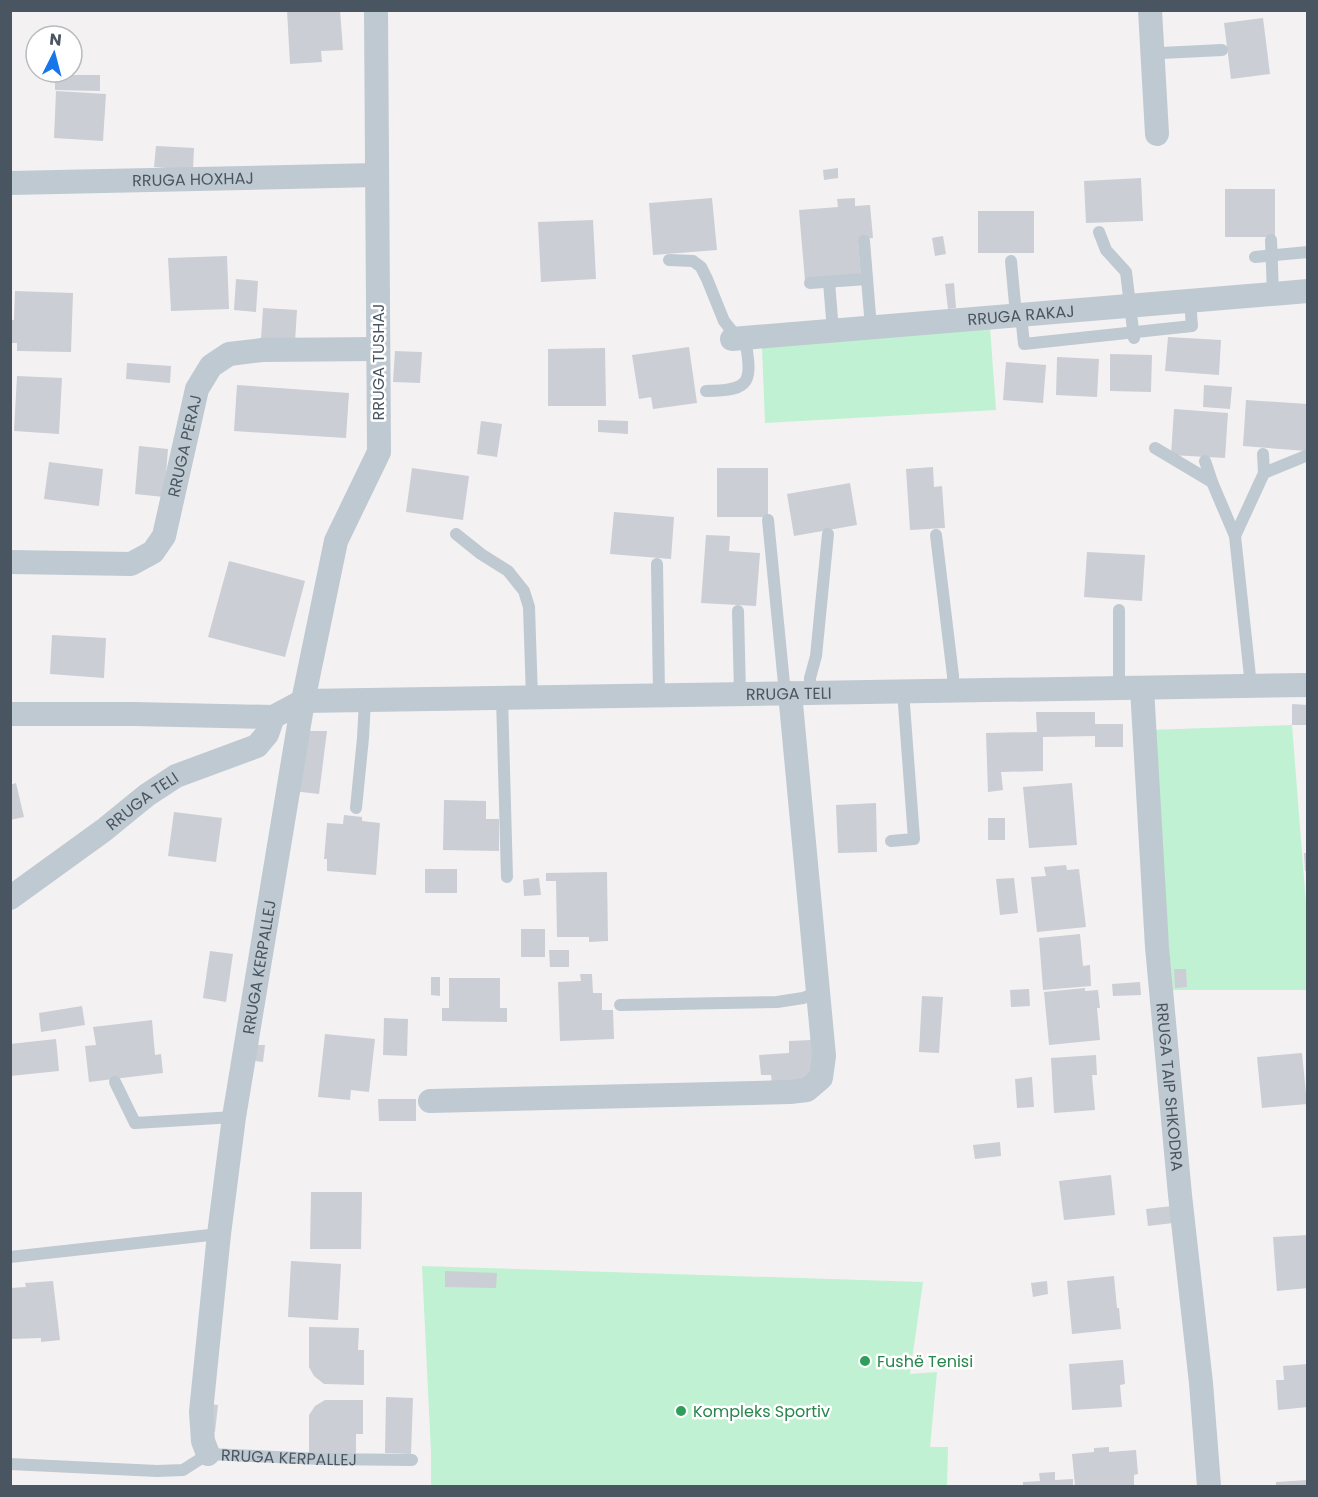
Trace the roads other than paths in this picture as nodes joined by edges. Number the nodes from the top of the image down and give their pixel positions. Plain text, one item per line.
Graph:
1 (376, 10) edge
2 (1150, 10) edge
3 (1222, 50) dead end
4 (1153, 51) junction
5 (1157, 134) dead end
6 (377, 175) junction
7 (10, 183) edge
8 (1099, 232) dead end
9 (1271, 240) dead end
10 (864, 241) dead end
11 (1308, 252) edge
12 (1271, 255) junction
13 (1256, 257) dead end
14 (669, 260) dead end
15 (1011, 261) dead end
16 (867, 279) junction
17 (829, 282) junction
18 (810, 283) dead end
19 (1308, 291) edge
20 (1273, 294) junction
21 (1190, 301) junction
22 (1131, 306) junction
23 (1080, 310) junction
24 (1018, 315) junction
25 (871, 327) junction
26 (833, 331) junction
27 (1134, 335) junction
28 (739, 338) junction
29 (1083, 342) junction
30 (378, 349) junction
31 (706, 391) dead end
32 (1155, 448) dead end
33 (1263, 454) dead end
34 (1308, 455) edge
35 (1204, 461) dead end
36 (1264, 473) junction
37 (1212, 482) junction
38 (768, 520) dead end
39 (456, 534) dead end
40 (828, 534) dead end
41 (936, 535) dead end
42 (1235, 536) junction
43 (10, 562) edge
44 (657, 564) dead end
45 (1119, 610) dead end
46 (738, 611) dead end
47 (1308, 685) edge
48 (1251, 686) junction
49 (1131, 688) junction
50 (953, 690) junction
51 (903, 691) junction
52 (795, 693) junction
53 (740, 694) junction
54 (659, 695) junction
55 (502, 698) junction
56 (532, 698) junction
57 (365, 700) junction
58 (303, 701) junction
59 (10, 714) edge
60 (273, 717) junction
61 (356, 808) dead end
62 (891, 841) dead end
63 (507, 877) dead end
64 (10, 898) edge
65 (818, 993) junction
66 (620, 1005) dead end
67 (115, 1082) dead end
68 (430, 1101) dead end
69 (234, 1117) junction
70 (219, 1234) junction
71 (10, 1257) edge
72 (208, 1454) junction
73 (412, 1460) dead end
74 (10, 1464) edge
75 (1209, 1486) edge

1 - 6 street, RRUGA TUSHAJ
2 - 4 street
3 - 4 lane
4 - 5 street
6 - 7 street, RRUGA HOXHAJ
6 - 30 street, RRUGA TUSHAJ
8 - 22 lane
9 - 12 lane
10 - 16 lane
11 - 12 lane
12 - 13 lane
12 - 20 lane
14 - 28 lane
15 - 24 lane
16 - 17 lane
16 - 25 lane
17 - 18 lane
17 - 26 lane
19 - 20 street, RRUGA RAKAJ
20 - 21 street, RRUGA RAKAJ
21 - 22 street, RRUGA RAKAJ
21 - 27 lane
22 - 23 street, RRUGA RAKAJ
22 - 27 lane
23 - 24 street, RRUGA RAKAJ
23 - 29 lane
24 - 25 street, RRUGA RAKAJ
24 - 29 lane
25 - 26 street, RRUGA RAKAJ
26 - 28 street, RRUGA RAKAJ
27 - 29 lane
28 - 31 lane
30 - 43 street, RRUGA PERAJ
30 - 58 street, RRUGA TUSHAJ
32 - 37 lane
33 - 36 lane
34 - 36 lane
35 - 37 lane
36 - 42 lane
37 - 42 lane
38 - 52 lane
39 - 56 lane
40 - 52 lane
41 - 50 lane
42 - 48 lane
44 - 54 lane
45 - 49 lane
46 - 53 lane
47 - 48 street, RRUGA TELI
48 - 49 street, RRUGA TELI
49 - 50 street, RRUGA TELI
49 - 75 street, RRUGA TAIP SHKODRA
50 - 51 street, RRUGA TELI
51 - 52 street, RRUGA TELI
51 - 62 lane
52 - 53 street, RRUGA TELI
52 - 65 street
53 - 54 street, RRUGA TELI
54 - 56 street, RRUGA TELI
55 - 56 street, RRUGA TELI
55 - 57 street, RRUGA TELI
55 - 63 lane
57 - 58 street, RRUGA TELI
57 - 61 lane
58 - 60 street, RRUGA TELI
58 - 69 street, RRUGA KERPALLEJ
59 - 60 street, RRUGA TELI
60 - 64 street, RRUGA TELI
65 - 66 lane
65 - 68 street
67 - 69 lane
69 - 70 street, RRUGA KERPALLEJ
70 - 71 lane
70 - 72 street, RRUGA KERPALLEJ
72 - 73 lane, RRUGA KERPALLEJ
72 - 74 lane

